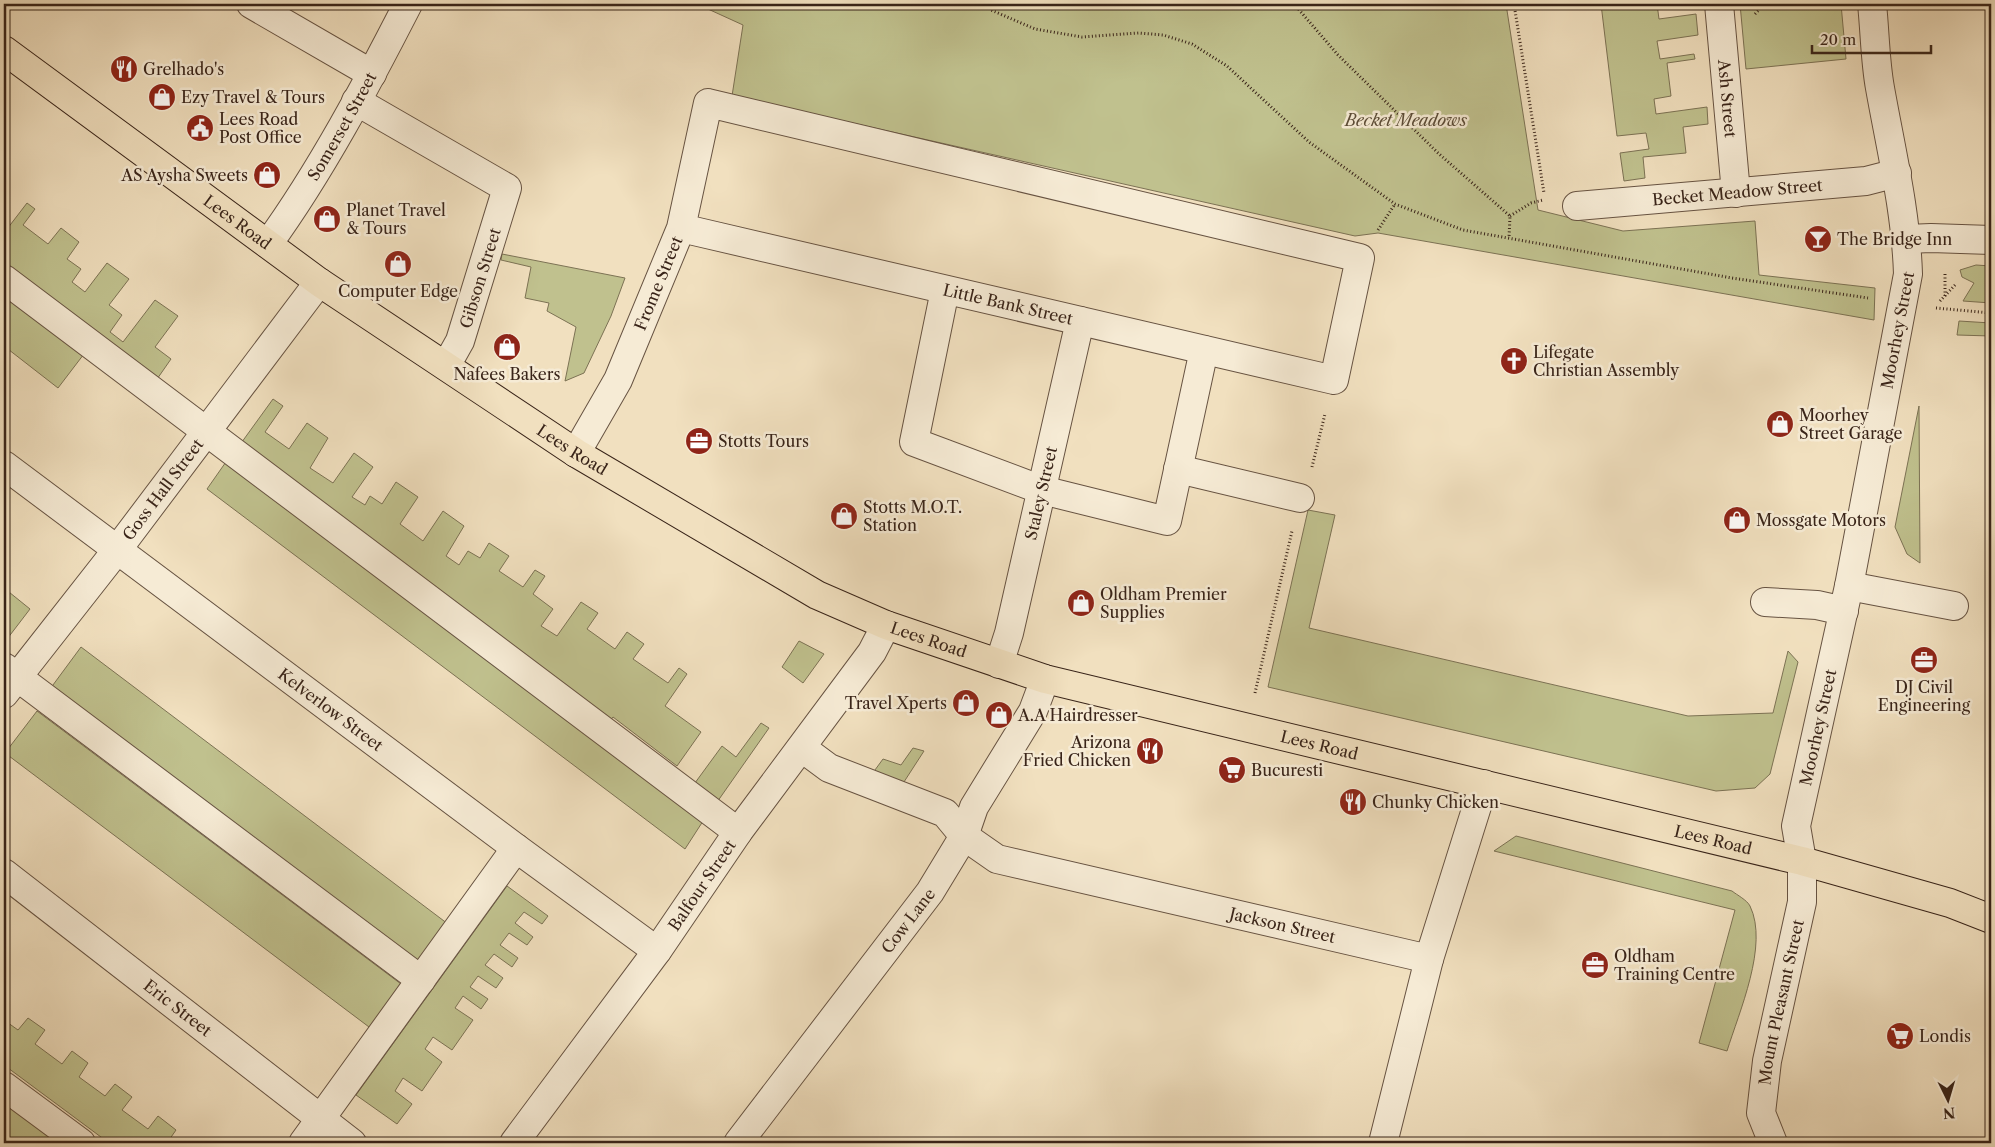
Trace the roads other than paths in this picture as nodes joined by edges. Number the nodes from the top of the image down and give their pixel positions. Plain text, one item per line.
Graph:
1 (251, 4) edge
2 (408, 4) edge
3 (1719, 4) edge
4 (1872, 4) edge
5 (4, 50) edge
6 (372, 74) junction
7 (356, 101) junction
8 (1897, 173) junction
9 (1736, 193) junction
10 (1577, 206) dead end
11 (682, 228) junction
12 (1907, 239) junction
13 (1991, 240) edge
14 (268, 244) junction
15 (4, 279) edge
16 (320, 282) junction
17 (945, 290) junction
18 (1080, 321) junction
19 (1204, 350) junction
20 (446, 366) junction
21 (1334, 380) joint
22 (205, 432) junction
23 (576, 453) junction
24 (4, 465) edge
25 (1178, 469) junction
26 (1042, 490) junction
27 (1300, 498) road end
28 (117, 550) junction
29 (1847, 598) junction
30 (1766, 602) dead end
31 (1954, 606) dead end
32 (886, 625) junction
33 (998, 664) junction
34 (1045, 678) junction
35 (8, 680) edge
36 (802, 748) junction
37 (1484, 784) junction
38 (738, 832) junction
39 (964, 836) junction
40 (516, 848) junction
41 (1802, 861) junction
42 (4, 873) edge
43 (1991, 920) edge
44 (657, 951) junction
45 (1429, 959) junction
46 (421, 980) junction
47 (4, 1086) edge
48 (320, 1120) junction
49 (81, 1143) edge
50 (302, 1143) edge
51 (352, 1143) edge
52 (514, 1143) edge
53 (738, 1143) edge
54 (1383, 1143) edge
55 (1773, 1143) edge

1 - 6 street
2 - 6 street, Somerset Street
3 - 9 street, Ash Street
4 - 8 street, Moorhey Street
5 - 14 main road, Lees Road
6 - 7 street, Somerset Street
7 - 14 street, Somerset Street
7 - 20 street, Gibson Street
8 - 9 street, Becket Meadow Street
8 - 12 street, Moorhey Street
9 - 10 street, Becket Meadow Street
11 - 17 street, Little Bank Street
11 - 21 street, Frome Street
11 - 23 street, Frome Street
12 - 13 street
12 - 29 street, Moorhey Street
14 - 16 main road, Lees Road
15 - 22 street
16 - 20 main road, Lees Road
16 - 22 street, Goss Hall Street
17 - 18 street, Little Bank Street
17 - 26 street
18 - 19 street, Little Bank Street
18 - 26 street, Staley Street
19 - 21 street, Little Bank Street
19 - 25 street
20 - 23 main road, Lees Road
22 - 28 street, Goss Hall Street
22 - 38 street
23 - 32 main road, Lees Road
24 - 28 street, Kelverlow Street
25 - 26 street
25 - 27 street
26 - 33 street, Staley Street
28 - 35 street, Goss Hall Street
28 - 40 street, Kelverlow Street
29 - 30 street
29 - 31 street
29 - 41 street, Moorhey Street
32 - 33 main road, Lees Road
32 - 36 street, Balfour Street
33 - 34 main road, Lees Road
34 - 37 main road, Lees Road
34 - 39 street, Cow Lane
35 - 46 street
36 - 38 street, Balfour Street
36 - 39 street, Jackson Street
37 - 41 main road, Lees Road
37 - 45 street
38 - 44 street, Balfour Street
39 - 45 street, Jackson Street
39 - 53 street, Cow Lane
40 - 44 street, Kelverlow Street
40 - 46 street
41 - 43 main road, Lees Road
41 - 55 street, Mount Pleasant Street
42 - 48 street, Eric Street
44 - 52 street, Balfour Street
45 - 54 street
46 - 48 street
47 - 49 street
48 - 50 street
48 - 51 street, Eric Street

